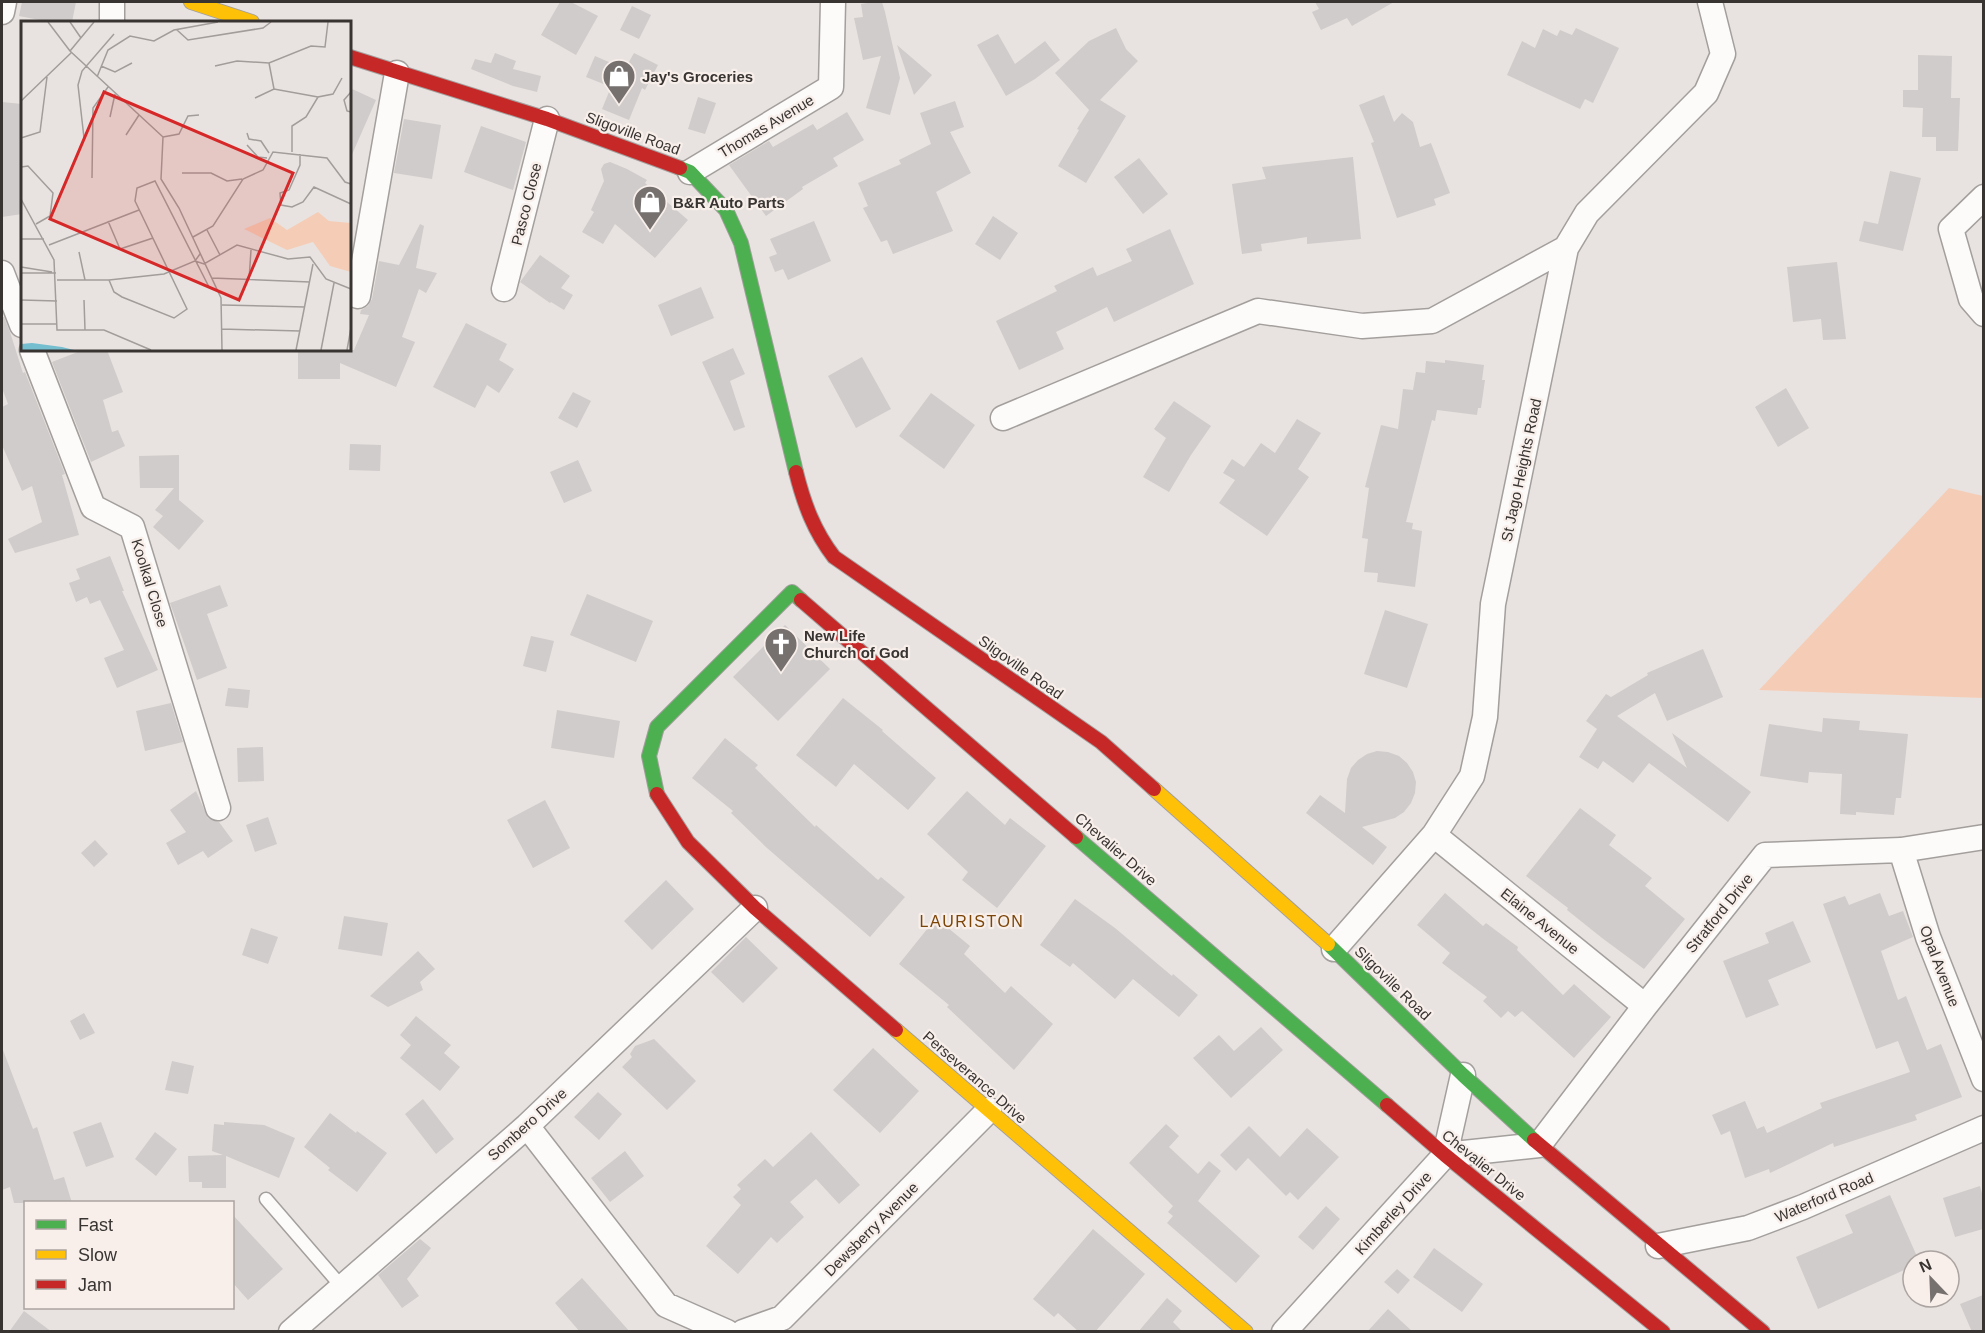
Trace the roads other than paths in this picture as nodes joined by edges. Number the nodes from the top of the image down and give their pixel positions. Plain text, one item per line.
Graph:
1 (3, 2) edge
2 (112, 2) edge
3 (191, 2) edge
4 (833, 2) edge
5 (1710, 2) edge
6 (2, 12) edge
7 (112, 21) edge
8 (249, 21) edge
9 (351, 57) edge
10 (398, 73) junction
11 (547, 119) junction
12 (690, 172) junction
13 (1983, 197) edge
14 (1566, 248) junction
15 (2, 273) edge
16 (504, 289) dead end
17 (358, 296) dead end
18 (1983, 314) edge
19 (21, 322) edge
20 (32, 351) edge
21 (1003, 418) dead end
22 (218, 808) dead end
23 (1434, 835) junction
24 (1983, 837) edge
25 (688, 842) joint
26 (1901, 850) junction
27 (755, 908) junction
28 (1334, 950) junction
29 (1645, 1006) junction
30 (1463, 1075) junction
31 (1983, 1079) edge
32 (989, 1110) junction
33 (527, 1126) junction
34 (1983, 1128) edge
35 (1539, 1145) junction
36 (1446, 1155) junction
37 (266, 1199) dead end
38 (1658, 1246) junction
39 (342, 1287) junction
40 (291, 1332) edge
41 (727, 1332) edge
42 (743, 1332) edge
43 (1246, 1332) edge
44 (1284, 1332) edge
45 (1663, 1332) edge
46 (1763, 1332) edge

1 - 6 street
2 - 7 street
3 - 8 street
4 - 12 street, Thomas Avenue
5 - 14 street, St Jago Heights Road
9 - 10 street, Sligoville Road
10 - 11 street, Sligoville Road
10 - 17 street
11 - 12 street, Sligoville Road
11 - 16 street, Pasco Close
12 - 28 street, Sligoville Road
13 - 18 street
14 - 21 street
14 - 23 street, St Jago Heights Road
15 - 19 street
20 - 22 street, Koolkal Close
23 - 28 street, St Jago Heights Road
23 - 29 street, Elaine Avenue
24 - 26 street, Stratford Drive
25 - 27 street, Perseverance Drive
25 - 36 street, Chevalier Drive
26 - 29 street, Stratford Drive
26 - 31 street, Opal Avenue
27 - 32 street, Perseverance Drive
27 - 33 street, Sombero Drive
28 - 30 street, Sligoville Road
29 - 35 street, Stratford Drive
30 - 35 street, Sligoville Road
30 - 36 street
32 - 42 street, Dewsberry Avenue
32 - 43 street, Perseverance Drive
33 - 39 street, Sombero Drive
33 - 41 street
34 - 38 street, Waterford Road
35 - 36 street
35 - 38 street, Sligoville Road
36 - 44 street, Kimberley Drive
36 - 45 street, Chevalier Drive
37 - 39 lane
38 - 46 street, Sligoville Road
39 - 40 street, Sombero Drive

